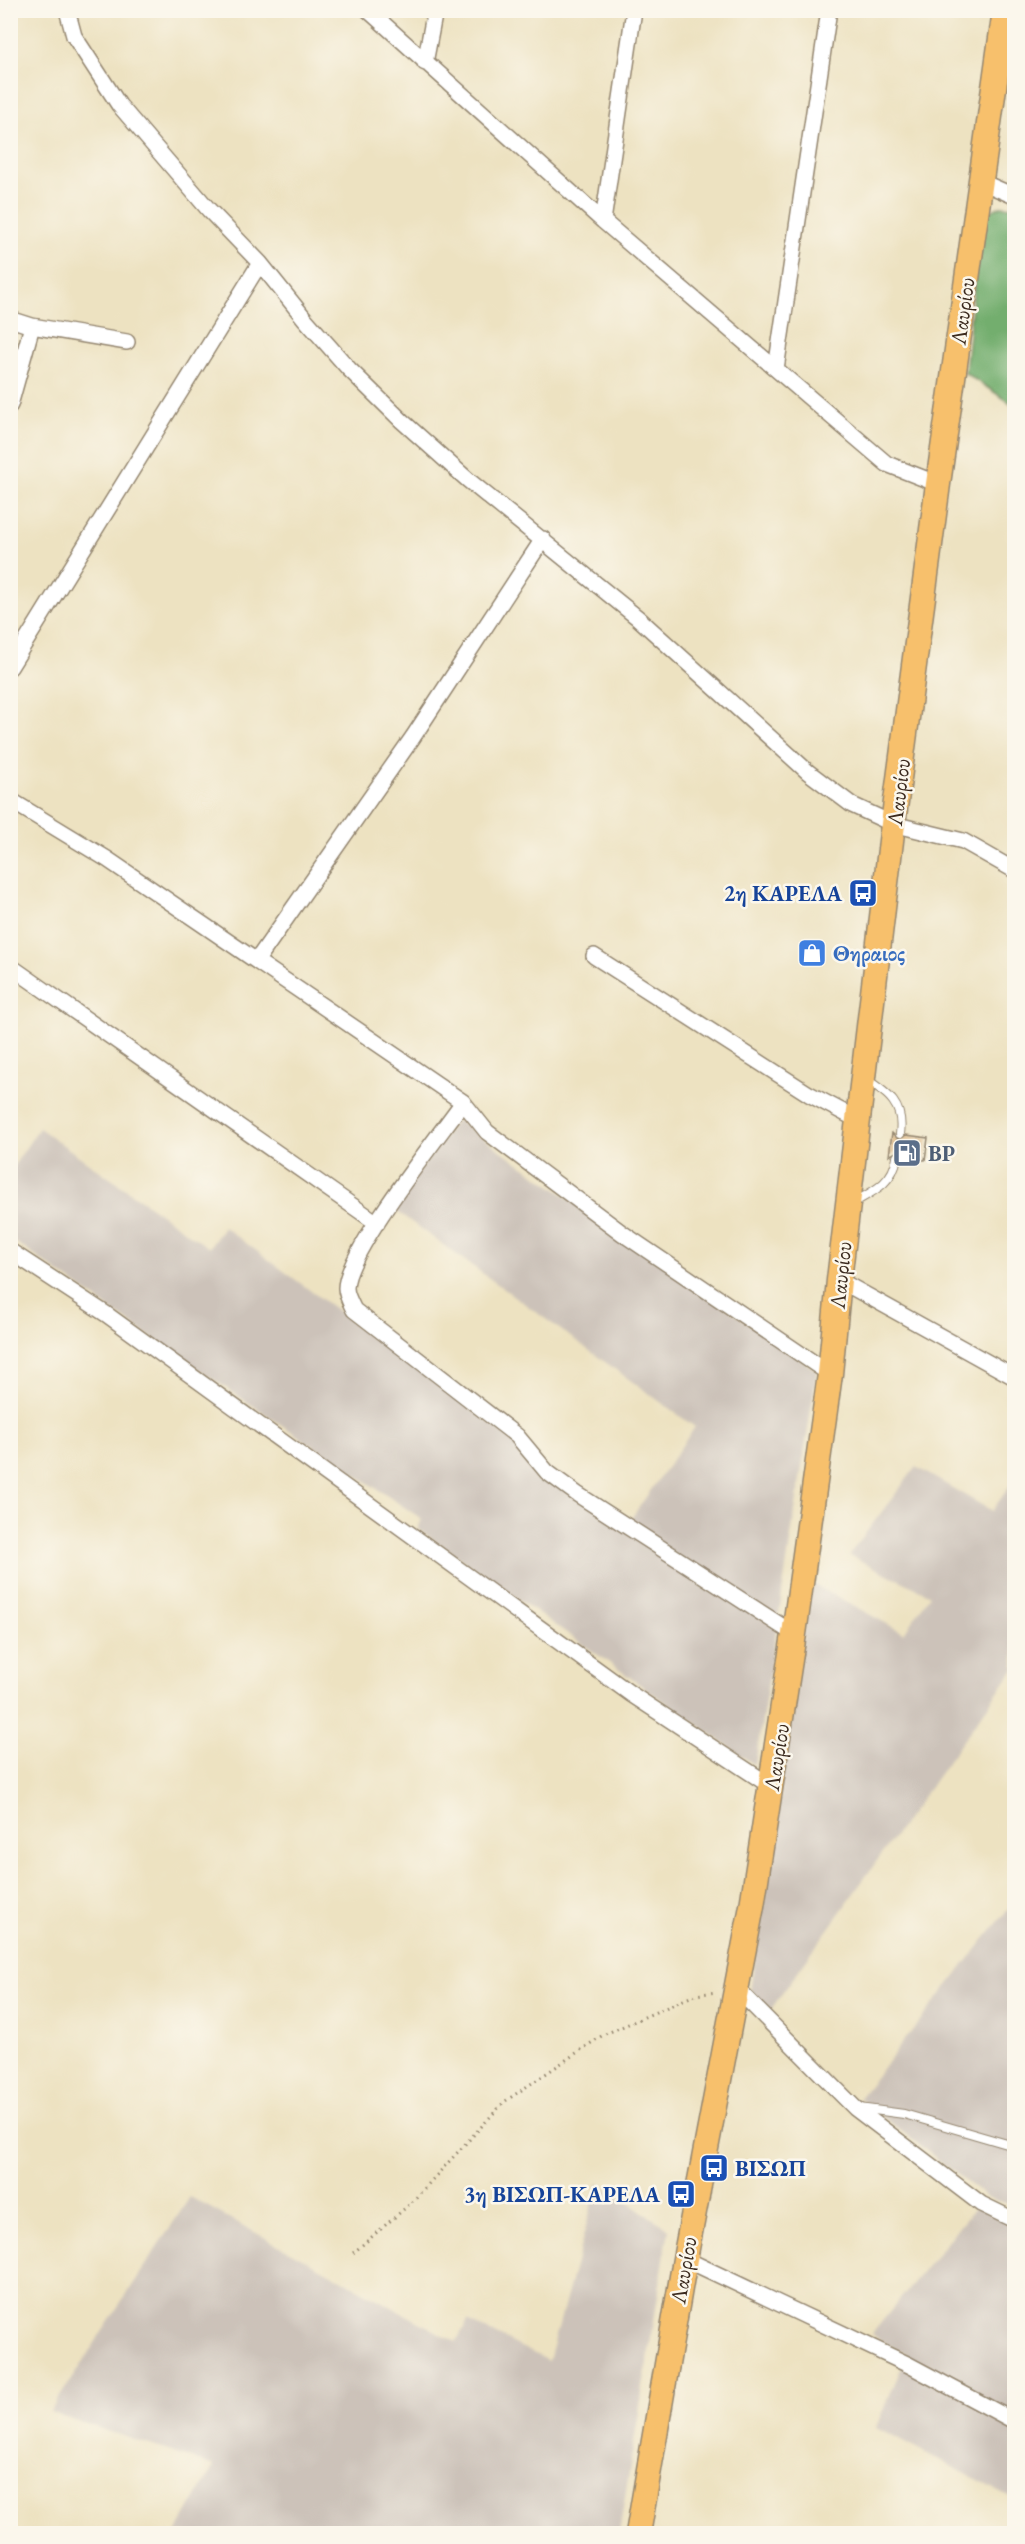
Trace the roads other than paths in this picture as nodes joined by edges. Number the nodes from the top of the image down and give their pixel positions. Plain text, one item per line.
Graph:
1 (67, 10) edge
2 (368, 10) edge
3 (435, 10) edge
4 (634, 10) edge
5 (829, 10) edge
6 (1005, 10) edge
7 (424, 63) junction
8 (982, 182) junction
9 (1014, 196) edge
10 (603, 221) junction
11 (260, 263) junction
12 (10, 319) edge
13 (32, 326) junction
14 (127, 342) dead end
15 (776, 369) junction
16 (10, 405) edge
17 (938, 484) junction
18 (543, 539) junction
19 (10, 667) edge
20 (10, 800) edge
21 (893, 824) junction
22 (1014, 870) edge
23 (594, 956) dead end
24 (257, 960) junction
25 (10, 966) edge
26 (863, 1077) junction
27 (463, 1102) junction
28 (858, 1120) junction
29 (900, 1134) dead end
30 (897, 1157) dead end
31 (848, 1205) junction
32 (377, 1223) junction
33 (10, 1251) edge
34 (839, 1280) junction
35 (830, 1374) junction
36 (1014, 1377) edge
37 (794, 1635) junction
38 (772, 1787) junction
39 (735, 1988) junction
40 (855, 2108) junction
41 (1014, 2146) edge
42 (1014, 2220) edge
43 (685, 2259) junction
44 (1014, 2421) edge
45 (638, 2534) edge

1 - 11 street
2 - 7 street
3 - 7 street
4 - 10 street
5 - 15 street
6 - 8 main road, Λαυρίου
7 - 10 street
8 - 9 street
8 - 17 main road, Λαυρίου
10 - 15 street
11 - 18 street
11 - 19 street
12 - 13 street
13 - 14 street
13 - 16 street
15 - 17 street
17 - 21 main road, Λαυρίου
18 - 21 street
18 - 24 street
20 - 24 street
21 - 22 street
21 - 26 main road, Λαυρίου
23 - 28 street
24 - 27 street
25 - 32 street
26 - 28 main road, Λαυρίου
26 - 29 lane
27 - 32 street
27 - 35 street
28 - 31 main road, Λαυρίου
30 - 31 lane
31 - 34 main road, Λαυρίου
32 - 37 street
33 - 38 street
34 - 35 main road, Λαυρίου
34 - 36 street
35 - 37 main road, Λαυρίου
37 - 38 main road, Λαυρίου
38 - 39 main road, Λαυρίου
39 - 40 street
39 - 43 main road, Λαυρίου
40 - 41 lane
40 - 42 street
43 - 44 street
43 - 45 main road, Λαυρίου

